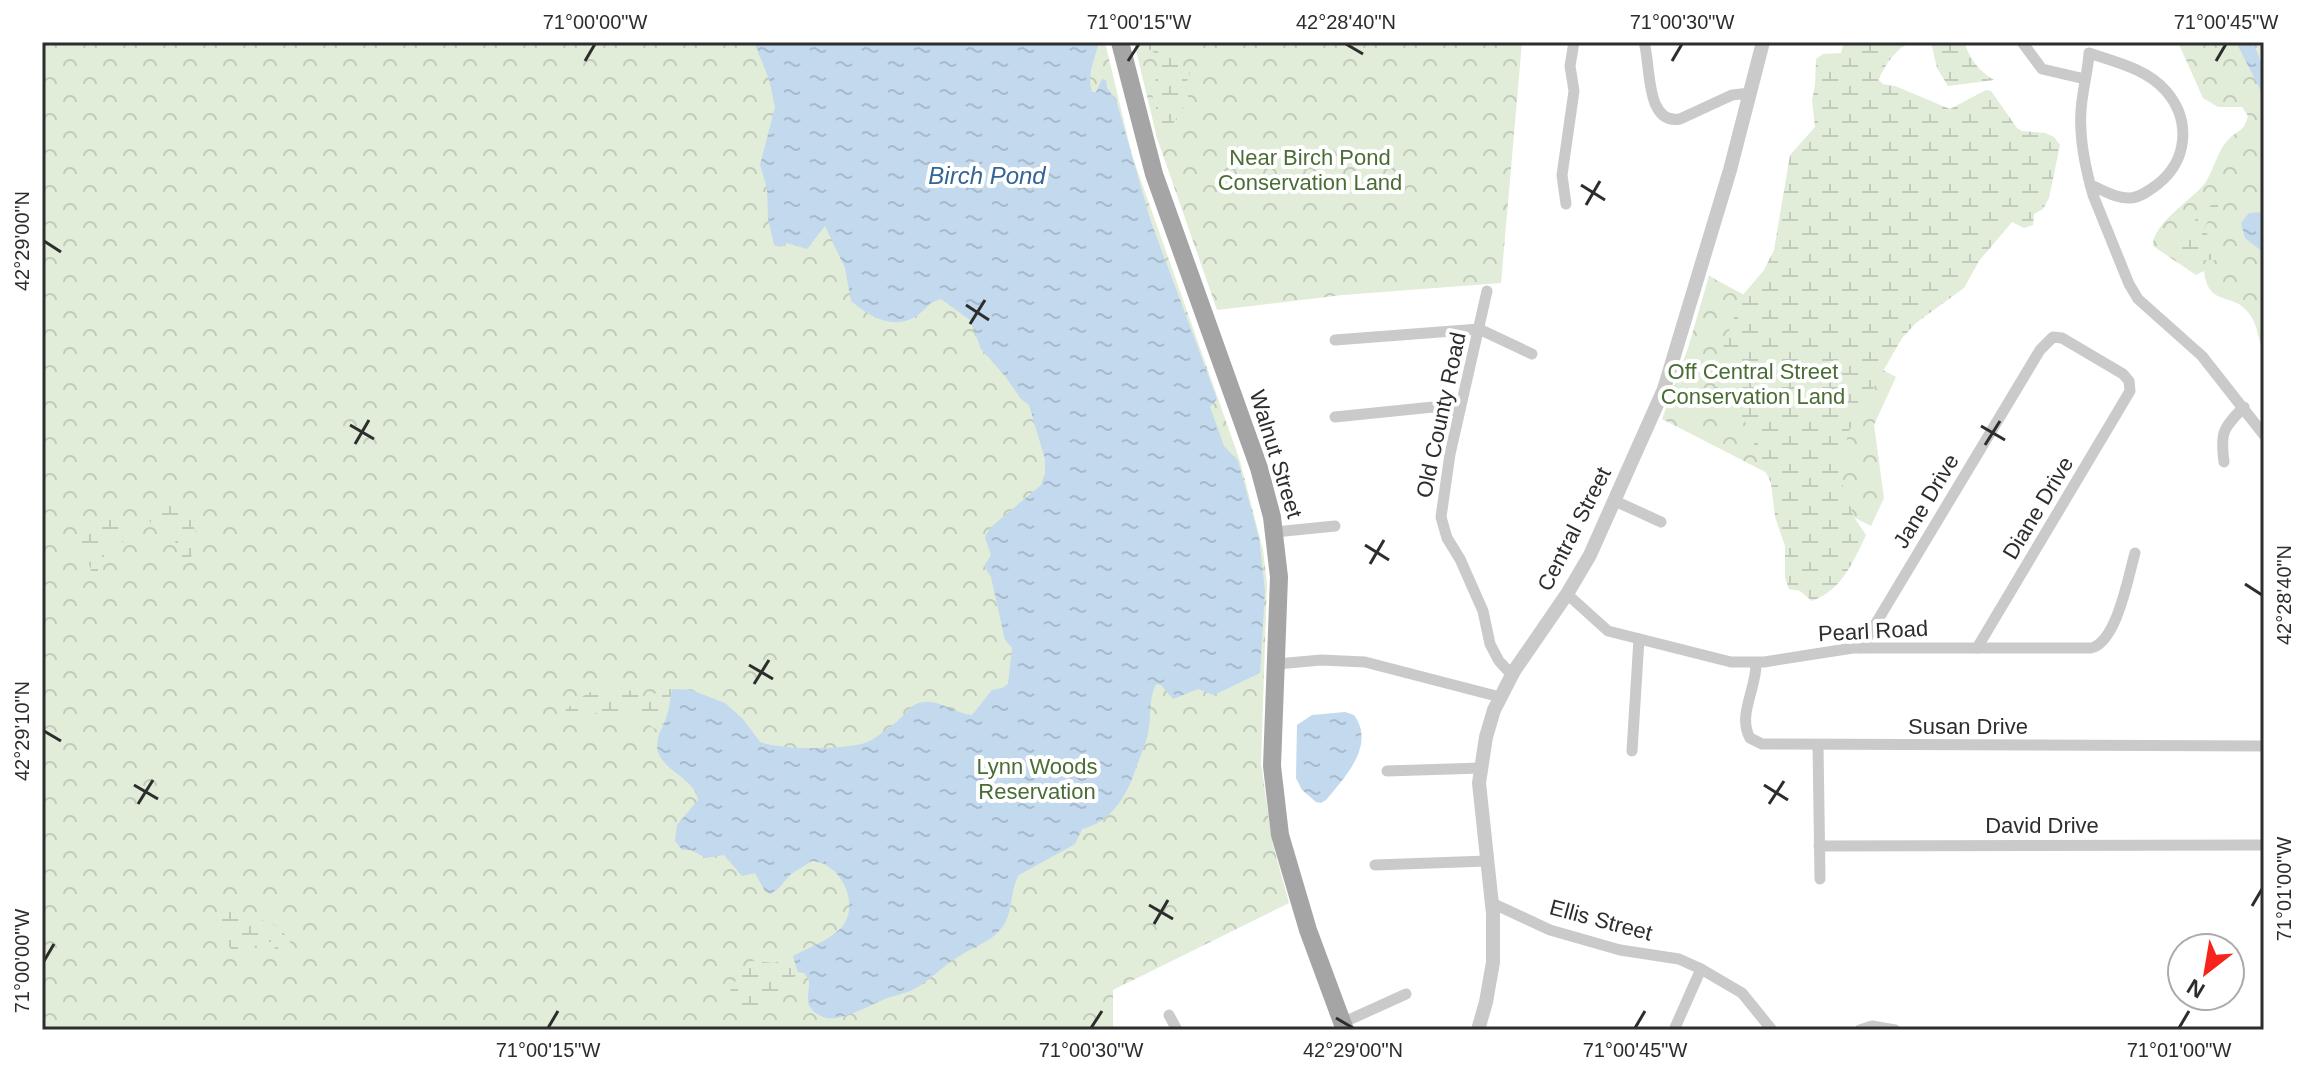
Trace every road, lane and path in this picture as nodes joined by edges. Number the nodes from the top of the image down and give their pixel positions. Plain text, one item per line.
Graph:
1 (1120, 42) edge
2 (1574, 42) edge
3 (1644, 42) edge
4 (1763, 42) edge
5 (2022, 42) edge
6 (2087, 47) edge
7 (2085, 79) junction
8 (1751, 93) junction
9 (2090, 185) junction
10 (1566, 204) dead end
11 (1487, 291) dead end
12 (1479, 329) junction
13 (1335, 340) dead end
14 (1532, 354) dead end
15 (2131, 387) joint
16 (2244, 407) junction
17 (1459, 411) junction
18 (1335, 417) dead end
19 (2264, 435) edge
20 (2224, 462) dead end
21 (1615, 501) junction
22 (1661, 522) dead end
23 (1335, 526) dead end
24 (1275, 532) junction
25 (2135, 553) dead end
26 (1567, 594) junction
27 (1639, 639) junction
28 (1861, 648) junction
29 (1977, 648) junction
30 (1756, 663) junction
31 (1277, 664) junction
32 (1512, 675) junction
33 (1500, 697) junction
34 (1818, 745) junction
35 (2264, 746) edge
36 (1632, 751) dead end
37 (1481, 768) junction
38 (1387, 771) dead end
39 (2264, 845) edge
40 (1819, 846) junction
41 (1487, 861) junction
42 (1375, 865) dead end
43 (1820, 879) dead end
44 (1492, 903) junction
45 (1701, 969) junction
46 (1406, 994) dead end
47 (1169, 1015) dead end
48 (1344, 1027) edge
49 (1177, 1030) edge
50 (1478, 1030) edge
51 (1674, 1030) edge
52 (1772, 1030) edge
53 (1860, 1030) edge
54 (1895, 1030) edge

1 - 24 main road, Walnut Street
2 - 10 street
3 - 8 street
4 - 8 street, Central Street
5 - 7 street
6 - 7 street
6 - 9 street
7 - 9 street
8 - 21 street, Central Street
9 - 16 street
11 - 12 street, Old County Road
12 - 13 street
12 - 14 street
12 - 17 street, Old County Road
15 - 28 street, Jane Drive
15 - 29 street, Diane Drive
16 - 19 street
16 - 20 street
17 - 18 street
17 - 32 street, Old County Road
21 - 22 street
21 - 26 street, Central Street
23 - 24 street
24 - 31 main road, Walnut Street
25 - 29 street, Pearl Road
26 - 27 street, Pearl Road
26 - 32 street, Central Street
27 - 30 street, Pearl Road
27 - 36 street
28 - 29 street, Pearl Road
28 - 30 street, Pearl Road
30 - 34 street, Susan Drive
31 - 33 street
31 - 48 main road, Walnut Street
32 - 33 street, Central Street
33 - 37 street, Central Street
34 - 35 street, Susan Drive
34 - 40 street
37 - 38 street
37 - 41 street, Central Street
39 - 40 street, David Drive
40 - 43 street
41 - 42 street
41 - 44 street, Central Street
44 - 45 street, Ellis Street
44 - 50 street, Central Street
45 - 51 street
45 - 52 street, Ellis Street
46 - 48 street
47 - 49 street
53 - 54 street

